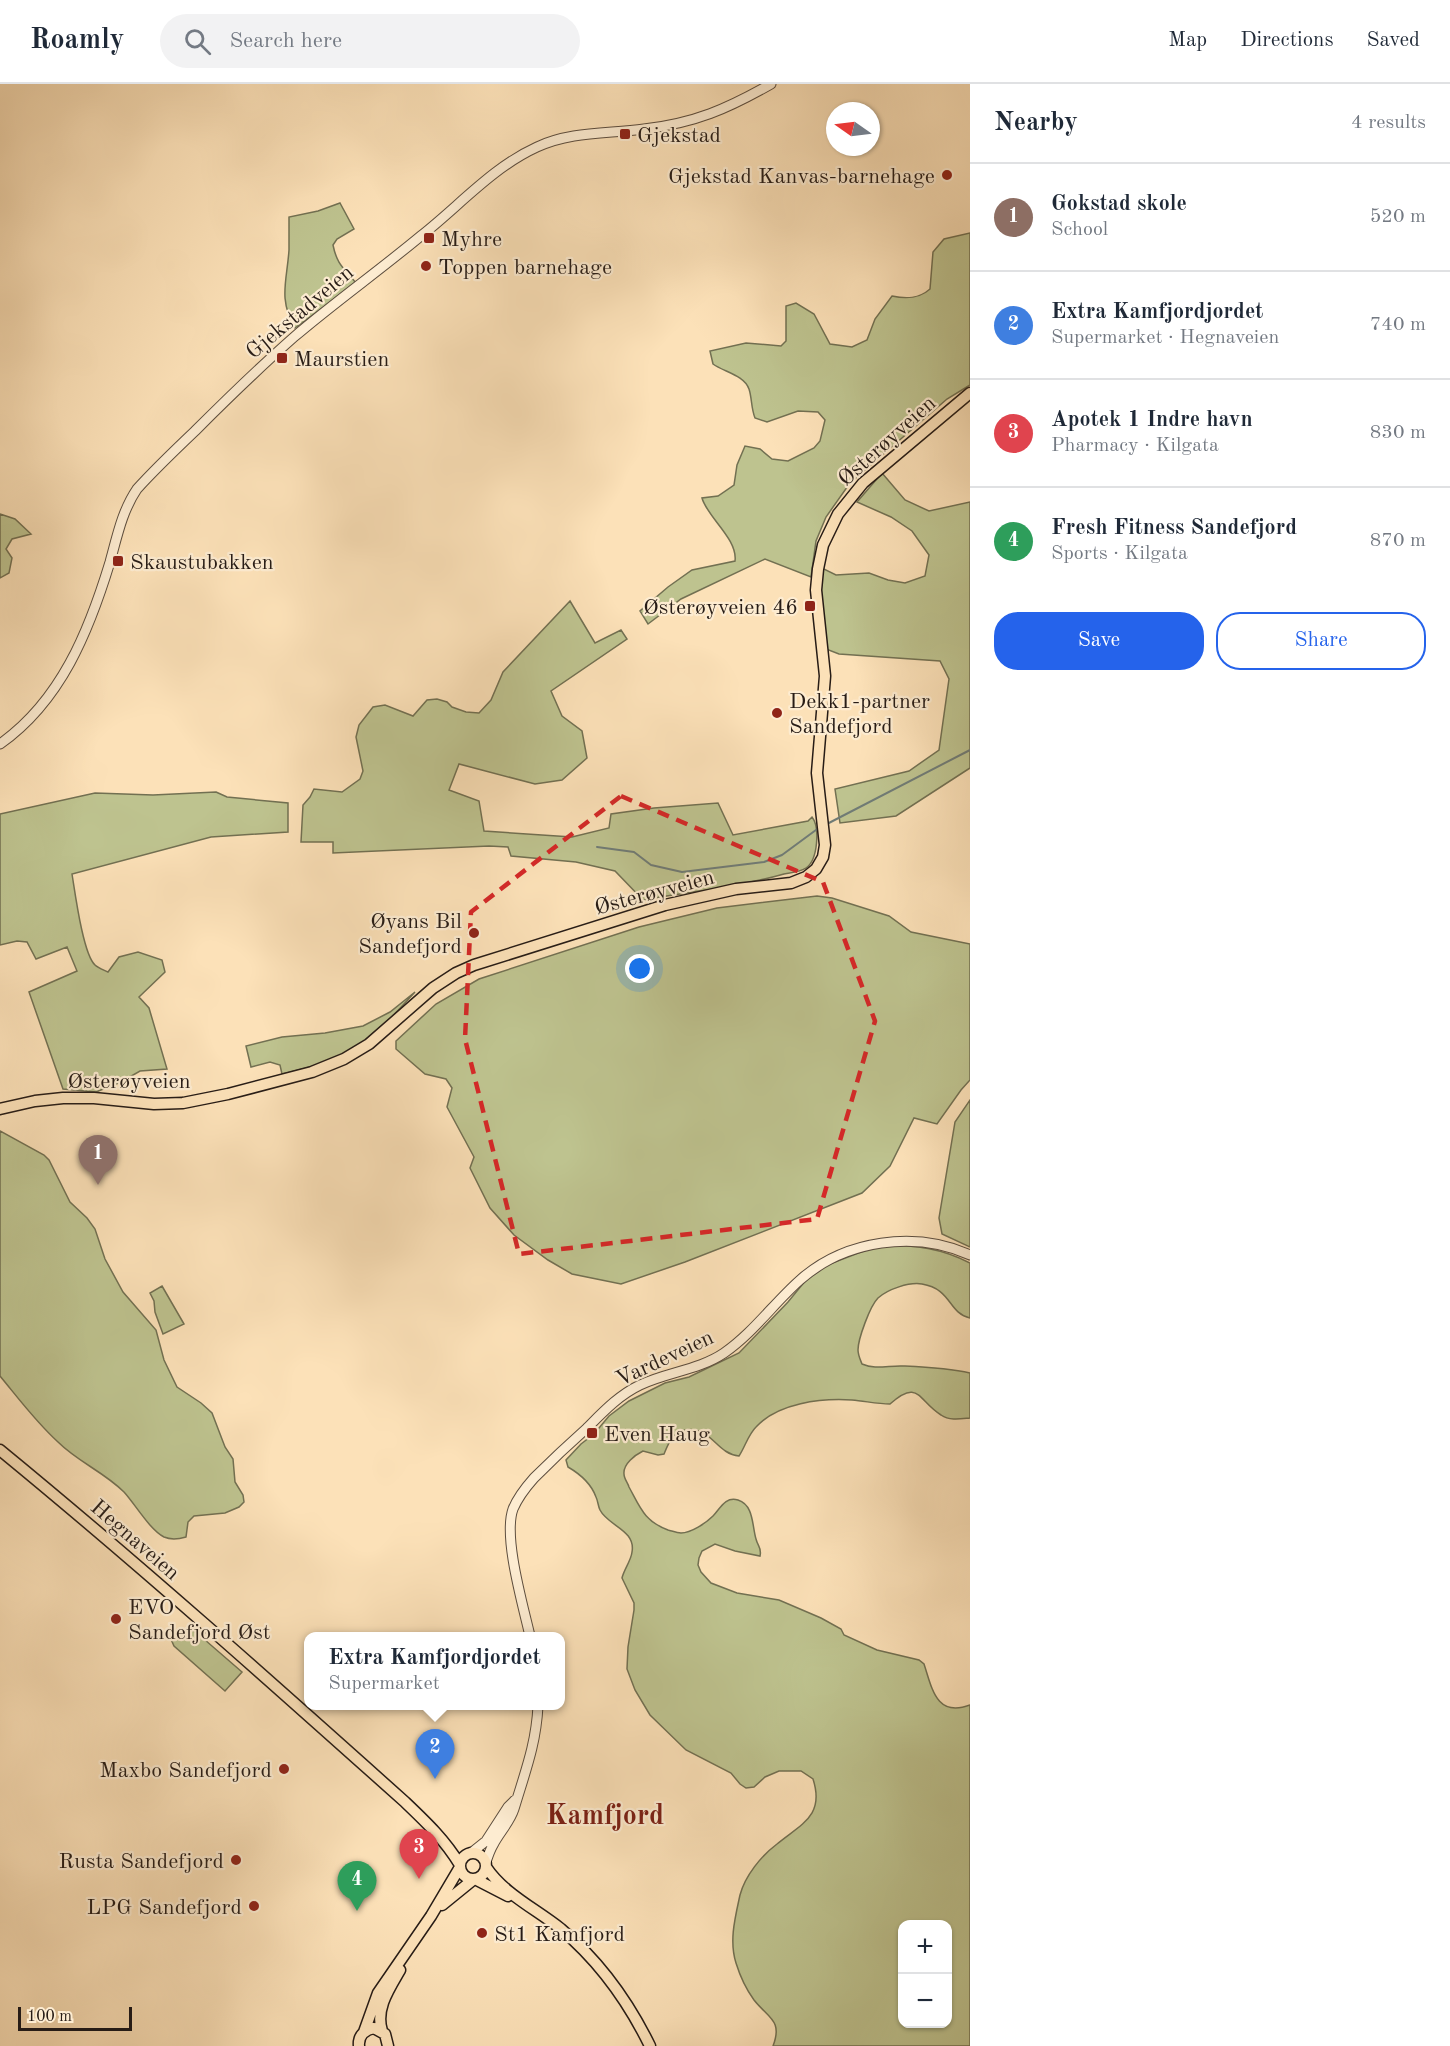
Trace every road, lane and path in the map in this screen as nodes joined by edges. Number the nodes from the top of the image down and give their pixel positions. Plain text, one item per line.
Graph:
1 (771, 84) edge
2 (970, 393) edge
3 (0, 744) edge
4 (0, 1108) edge
5 (970, 1255) edge
6 (0, 1450) edge
7 (529, 1632) edge
8 (538, 1710) edge
9 (515, 1800) junction
10 (433, 1828) junction
11 (470, 1853) junction
12 (486, 1864) junction
13 (460, 1866) junction
14 (475, 1879) junction
15 (525, 1903) junction
16 (431, 1916) junction
17 (410, 1948) junction
18 (382, 2031) junction
19 (364, 2032) junction
20 (359, 2046) edge
21 (388, 2046) edge
22 (650, 2046) edge

1 - 3 street, Gjekstadveien
2 - 4 main road, Østerøyveien
5 - 7 street, Vardeveien
6 - 10 main road, Hegnaveien
8 - 9 street
9 - 11 street
9 - 12 street
10 - 11 main road, Hegnaveien
10 - 13 main road, Hegnaveien
11 - 12 main road
11 - 13 main road
12 - 14 main road
12 - 15 main road
13 - 14 main road
13 - 16 main road
14 - 15 main road
14 - 16 main road
15 - 22 main road
16 - 17 main road
17 - 18 main road
17 - 19 main road
18 - 19 main road
18 - 21 main road
19 - 20 main road

